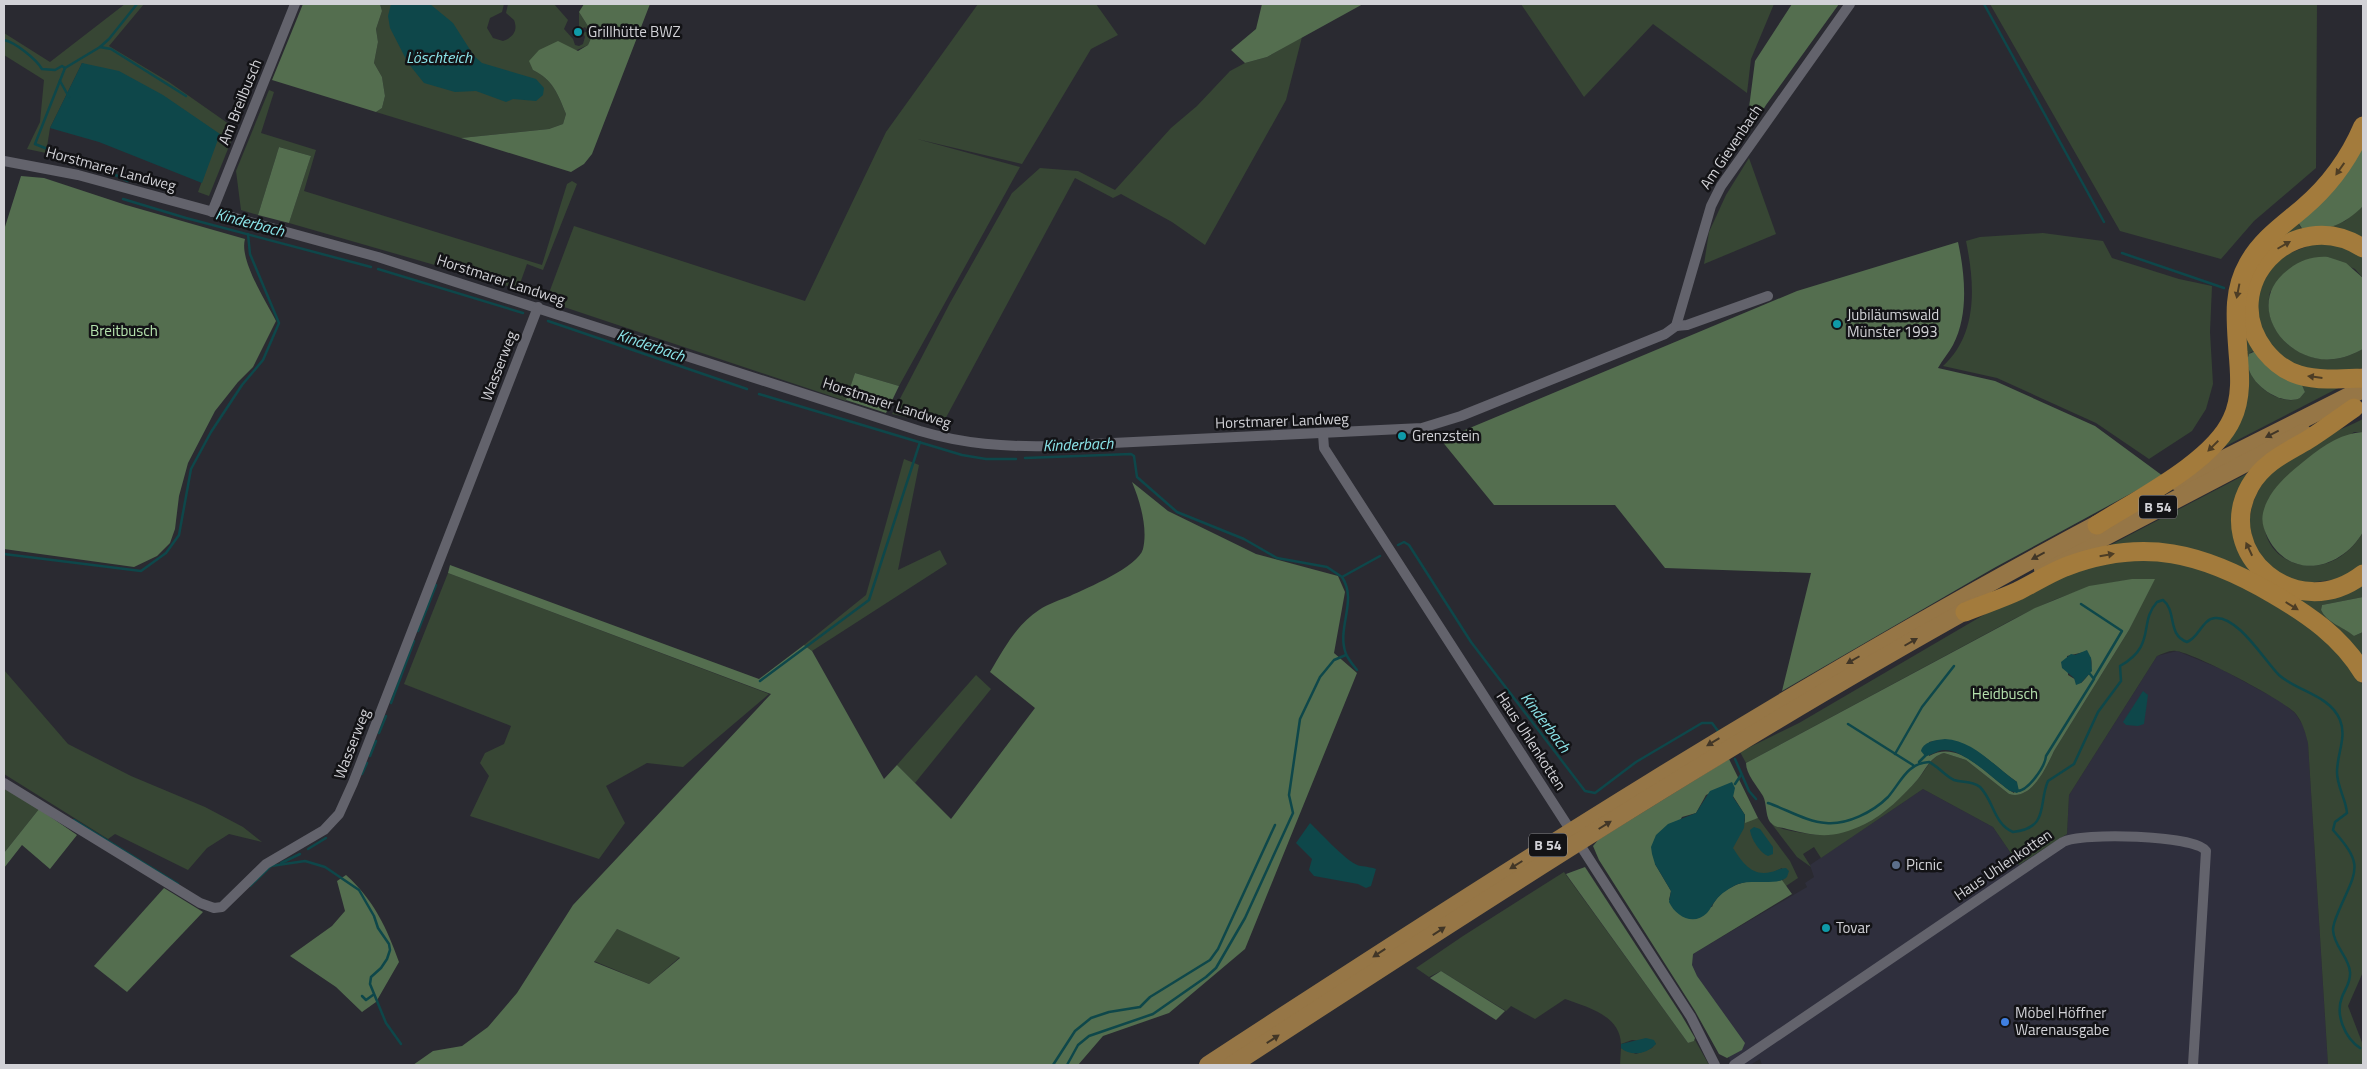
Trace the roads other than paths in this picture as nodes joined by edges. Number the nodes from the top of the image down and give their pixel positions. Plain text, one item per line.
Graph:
1 (295, 4) edge
2 (1850, 4) edge
3 (2363, 126) edge
4 (4, 161) edge
5 (212, 212) junction
6 (2363, 248) edge
7 (1768, 296) dead end
8 (538, 307) junction
9 (1676, 326) junction
10 (2363, 378) edge
11 (2363, 389) edge
12 (2358, 406) edge
13 (1323, 434) junction
14 (2096, 524) junction
15 (2363, 574) edge
16 (1965, 612) junction
17 (2363, 673) edge
18 (4, 783) edge
19 (1208, 1065) edge
20 (1232, 1065) edge
21 (1716, 1065) edge
22 (1734, 1065) edge
23 (2193, 1065) edge

1 - 5 street, Am Breilbusch
2 - 9 street, Am Gievenbach
3 -> 14 highway
4 - 5 street, Horstmarer Landweg
5 - 8 street, Horstmarer Landweg
10 -> 6 highway
7 - 9 street, Horstmarer Landweg
8 - 13 street, Horstmarer Landweg
8 - 18 street, Wasserweg
9 - 13 street, Horstmarer Landweg
11 -> 14 highway, B 54
15 -> 12 highway
12 - 16 highway, B 54
13 - 21 street, Haus Uhlenkotten
14 -> 19 highway, B 54
16 -> 17 highway
20 -> 16 highway, B 54
22 - 23 street, Haus Uhlenkotten

